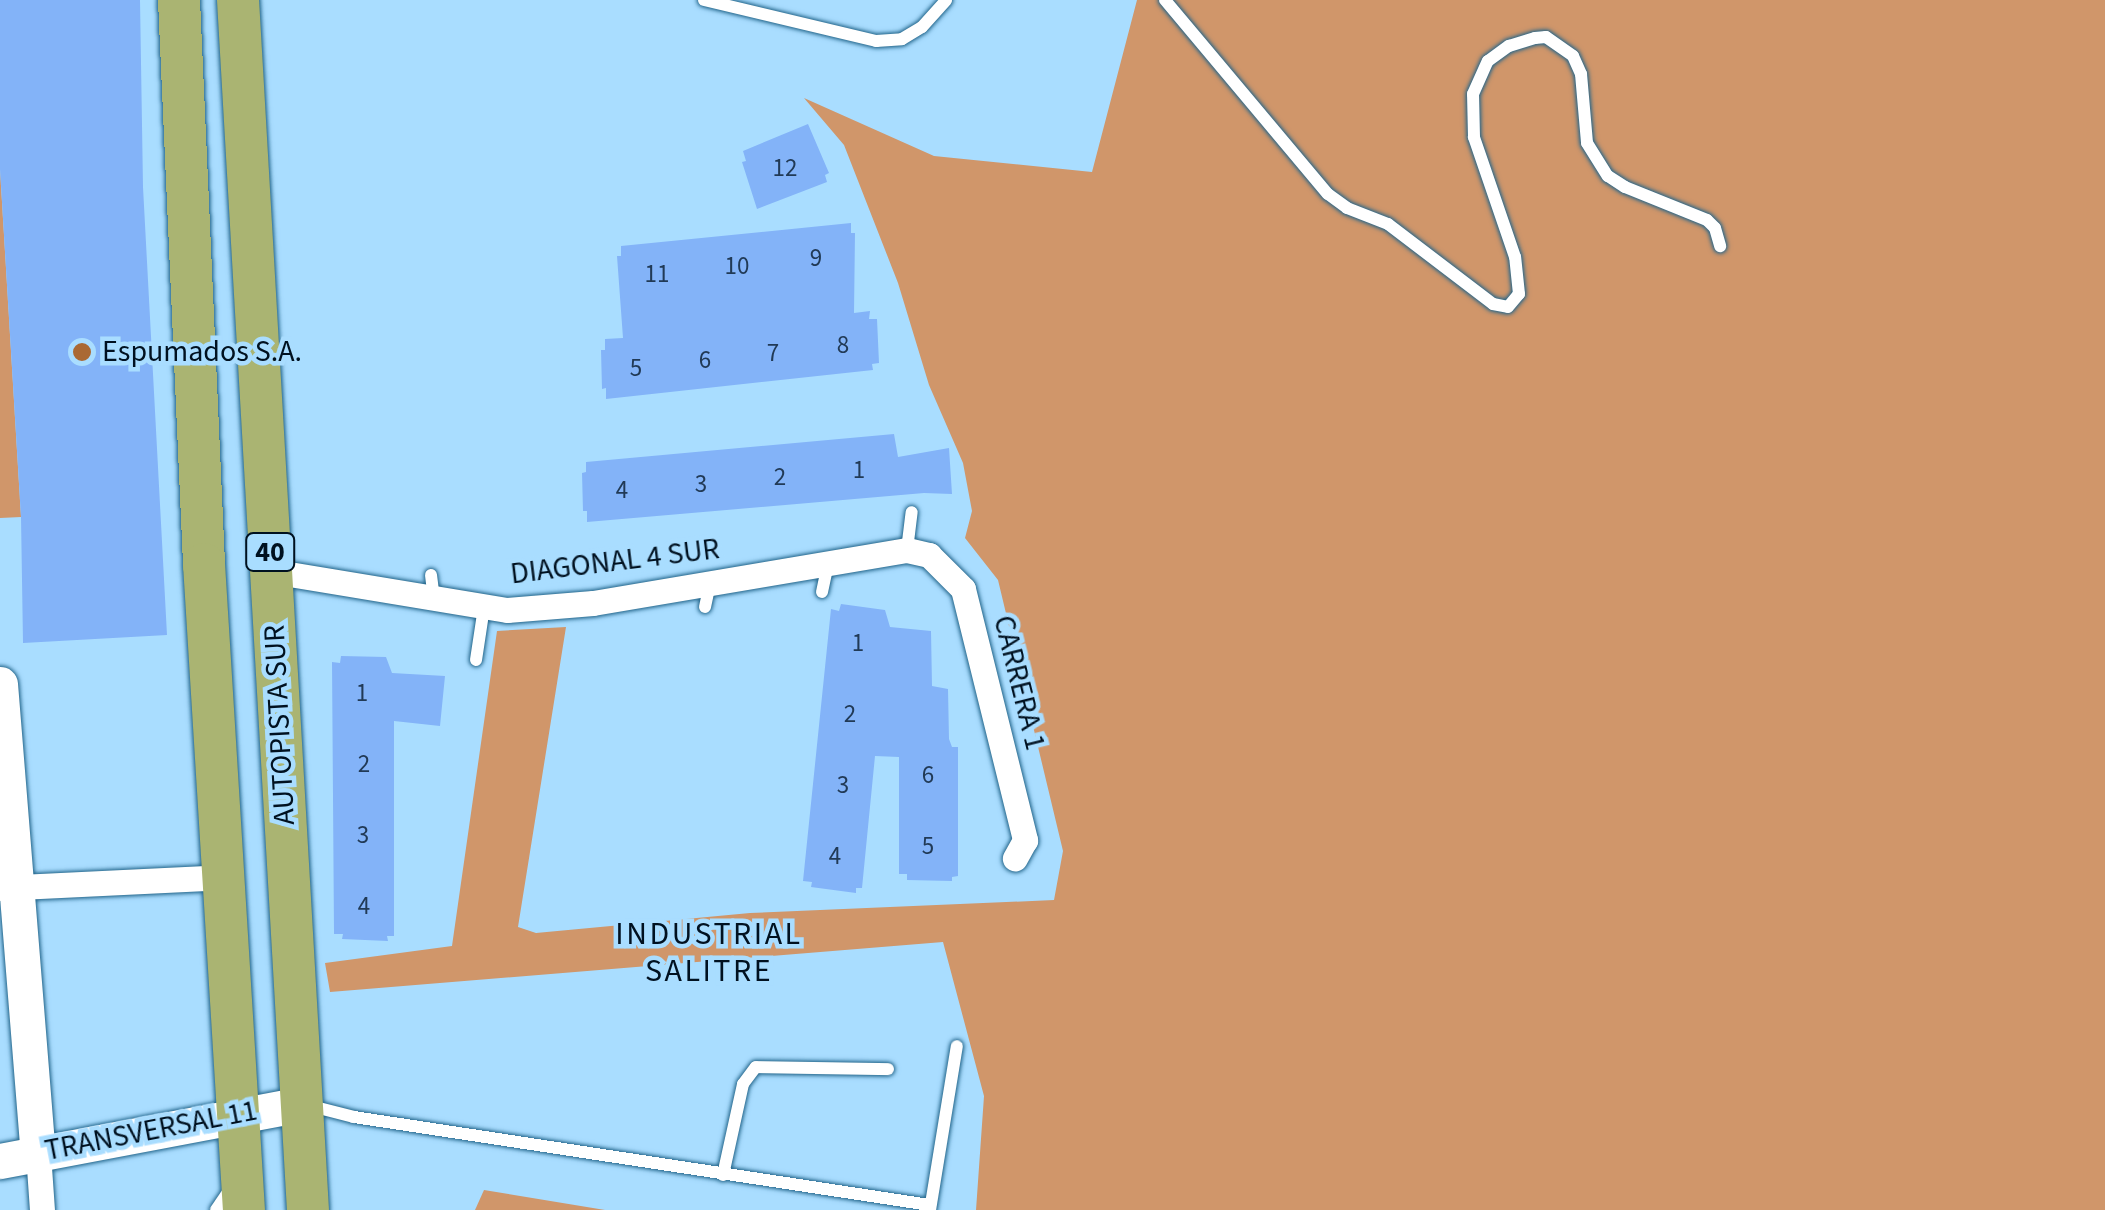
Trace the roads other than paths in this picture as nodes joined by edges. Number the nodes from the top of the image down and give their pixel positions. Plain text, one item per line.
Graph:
1 (178, 0) edge
2 (238, 0) edge
3 (704, 0) edge
4 (946, 0) edge
5 (1165, 0) edge
6 (1720, 246) dead end
7 (912, 512) dead end
8 (907, 550) junction
9 (828, 564) junction
10 (271, 571) junction
11 (822, 592) dead end
12 (484, 607) junction
13 (476, 660) dead end
14 (0, 684) edge
15 (1015, 858) dead end
16 (225, 877) junction
17 (7, 888) edge
18 (957, 1046) dead end
19 (888, 1068) dead end
20 (302, 1104) junction
21 (240, 1112) junction
22 (38, 1153) junction
23 (0, 1161) edge
24 (722, 1175) junction
25 (243, 1190) edge
26 (930, 1207) edge
27 (42, 1210) edge
28 (216, 1210) edge
29 (308, 1210) edge

1 - 16 highway, 40
2 - 10 highway, AUTOPISTA SUR / 40
3 - 4 lane
5 - 6 lane
7 - 8 lane
8 - 9 street, DIAGONAL 4 SUR
8 - 15 street, CARRERA 1
9 - 11 lane
9 - 12 street, DIAGONAL 4 SUR
10 - 12 street, DIAGONAL 4 SUR
10 - 20 highway, AUTOPISTA SUR / 40
12 - 13 lane
14 - 17 main road
16 - 17 street
16 - 21 highway, 40
17 - 22 main road
18 - 26 lane
19 - 24 lane
20 - 21 main road, TRANSVERSAL 11
20 - 24 lane
20 - 29 highway, AUTOPISTA SUR / 40
21 - 22 main road, TRANSVERSAL 11
21 - 25 highway, 40
22 - 23 main road, TRANSVERSAL 11
22 - 27 street
24 - 26 lane
25 - 28 lane

